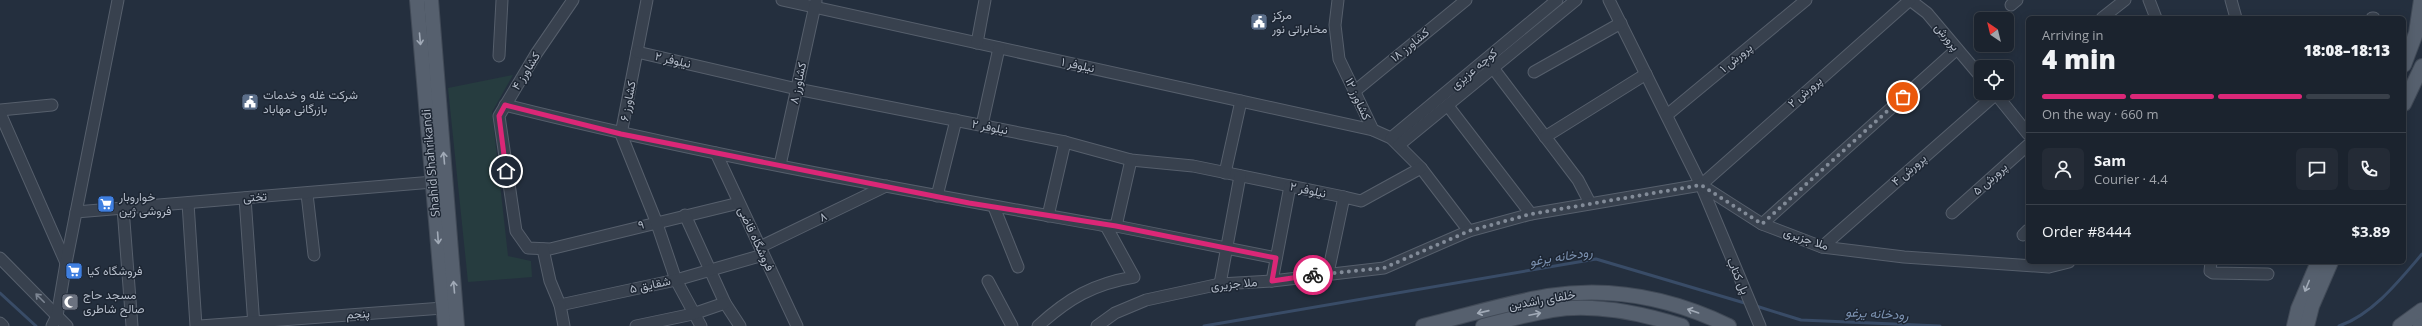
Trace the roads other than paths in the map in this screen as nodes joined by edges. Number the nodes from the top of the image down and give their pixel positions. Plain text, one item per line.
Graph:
1 (118, 0) edge
2 (431, 0) edge
3 (502, 0) edge
4 (573, 0) edge
5 (647, 0) edge
6 (782, 0) edge
7 (985, 0) edge
8 (1338, 0) edge
9 (1466, 0) edge
10 (1557, 0) edge
11 (1576, 0) edge
12 (1609, 0) edge
13 (1806, 0) edge
14 (1910, 0) edge
15 (2125, 0) edge
16 (2149, 0) edge
17 (2231, 0) edge
18 (2420, 0) edge
19 (416, 4) edge
20 (815, 4) edge
21 (2105, 16) edge
22 (2155, 16) edge
23 (2235, 16) edge
24 (1621, 23) junction
25 (977, 43) junction
26 (2408, 47) edge
27 (999, 48) junction
28 (1957, 49) junction
29 (637, 52) junction
30 (499, 56) dead end
31 (2422, 66) edge
32 (1493, 68) junction
33 (1974, 69) edge
34 (1534, 72) dead end
35 (1646, 74) junction
36 (797, 89) junction
37 (1355, 91) junction
38 (1988, 100) edge
39 (2000, 100) edge
40 (2406, 100) edge
41 (1241, 101) junction
42 (52, 105) dead end
43 (505, 105) junction
44 (1448, 106) junction
45 (0, 110) edge
46 (0, 113) edge
47 (1667, 116) junction
48 (956, 120) junction
49 (982, 125) junction
50 (1374, 130) junction
51 (2026, 132) edge
52 (621, 134) junction
53 (1545, 137) junction
54 (1395, 141) junction
55 (1065, 142) junction
56 (2026, 147) edge
57 (716, 153) junction
58 (1131, 160) junction
59 (780, 166) junction
60 (1421, 168) junction
61 (1225, 173) junction
62 (1240, 176) junction
63 (433, 182) junction
64 (1701, 185) junction
65 (886, 186) junction
66 (1290, 186) junction
67 (306, 194) junction
68 (937, 196) junction
69 (1344, 197) junction
70 (246, 198) junction
71 (188, 203) junction
72 (739, 203) junction
73 (1590, 203) junction
74 (994, 207) junction
75 (123, 208) junction
76 (76, 212) junction
77 (1952, 213) dead end
78 (1531, 214) junction
79 (685, 215) junction
80 (1048, 216) junction
81 (656, 221) junction
82 (1762, 224) junction
83 (1111, 226) junction
84 (1469, 231) junction
85 (1822, 247) junction
86 (543, 248) junction
87 (1226, 249) junction
88 (761, 251) junction
89 (314, 255) dead end
90 (0, 258) edge
91 (1276, 258) junction
92 (66, 263) junction
93 (2061, 264) edge
94 (2317, 264) edge
95 (2330, 264) edge
96 (2211, 266) edge
97 (1018, 267) dead end
98 (709, 270) junction
99 (1328, 273) junction
100 (2268, 274) dead end
101 (676, 280) junction
102 (988, 281) dead end
103 (1272, 281) junction
104 (1220, 284) junction
105 (725, 303) junction
106 (560, 305) junction
107 (443, 308) junction
108 (2422, 310) edge
109 (693, 314) junction
110 (57, 316) junction
111 (0, 324) edge
112 (254, 324) edge
113 (3, 326) edge
114 (52, 326) edge
115 (67, 326) edge
116 (132, 326) edge
117 (196, 326) edge
118 (200, 326) edge
119 (445, 326) edge
120 (457, 326) edge
121 (564, 326) edge
122 (636, 326) edge
123 (701, 326) edge
124 (740, 326) edge
125 (797, 326) edge
126 (1012, 326) edge
127 (1038, 326) edge
128 (1096, 326) edge
129 (1424, 326) edge
130 (1483, 326) edge
131 (1682, 326) edge
132 (1729, 326) edge
133 (1760, 326) edge
134 (2294, 326) edge
135 (2307, 326) edge
136 (2400, 326) edge

1 - 76 street
120 -> 2 main road
3 - 30 street
4 - 43 street, کشاورز ۴
5 - 29 street, کشاورز ۶
6 - 20 street, نیلوفر ۱
7 - 25 street
8 - 37 street, کشاورز ۱۲
9 - 37 street, کشاورز ۱۸
10 - 54 street, کوچه عزیزی
11 - 32 street
12 - 24 street, پل کتاب
13 - 47 street, پرورش ۱
14 - 28 street, پرورش
14 - 64 street, پرورش ۲
15 - 21 street
16 - 22 street
17 - 23 street
18 - 26 main road
19 -> 63 main road, Shahid Shahrikandi
20 - 25 street, نیلوفر ۱
20 - 36 street, کشاورز ۸
24 - 34 street
24 - 35 street, پل کتاب
25 - 27 street, نیلوفر ۱
27 - 41 street, نیلوفر ۱
27 - 49 street
28 - 33 street, پرورش
28 - 82 street
29 - 36 street, نیلوفر ۲
29 - 52 street, کشاورز ۶
31 - 40 main road
32 - 44 street
32 - 53 street
35 - 47 street, پل کتاب
35 - 53 street
36 - 48 street, نیلوفر ۲
36 - 59 street, کشاورز ۸
37 - 50 street, کشاورز ۱۲
38 - 85 street, پرورش ۴
39 - 51 street
41 - 50 street, نیلوفر ۱
41 - 61 street
42 - 45 street
43 - 52 street
43 - 86 street, کشاورز ۴
44 - 54 street
44 - 78 street
46 - 92 street
47 - 64 street, پل کتاب
48 - 49 street, نیلوفر ۲
48 - 68 street
49 - 55 street, نیلوفر ۲
50 - 54 street, کشاورز ۱۲
52 - 57 street
52 - 81 street, کشاورز ۶
53 - 73 street
54 - 60 street, کشاورز ۱۲
55 - 58 street, نیلوفر ۲
55 - 80 street
56 - 77 street, پرورش ۵
57 - 59 street
57 - 72 street, فروشگاه قاضی
58 - 61 street, نیلوفر ۲
58 - 83 street
59 - 65 street
60 - 69 street, نیلوفر ۲
60 - 84 street, کشاورز ۱۲
61 - 62 street, نیلوفر ۲
62 - 66 street, نیلوفر ۲
62 - 87 street
63 - 67 street, تختی
63 -> 107 main road, Shahid Shahrikandi
64 - 73 street, ملا جزیری
64 - 82 street, ملا جزیری
64 - 133 street, پل کتاب
65 - 68 street
65 - 88 street, ۸
66 - 69 street, نیلوفر ۲
66 - 91 street
67 - 70 street, تختی
67 - 89 street
68 - 74 street
69 - 99 street
70 - 71 street, تختی
70 - 112 street
71 - 75 street, تختی
71 - 117 street
72 - 79 street, ۹
72 - 88 street, فروشگاه قاضی
73 - 78 street, ملا جزیری
74 - 80 street
74 - 97 street
75 - 76 street, تختی
75 - 116 street
76 - 92 street
78 - 84 street, ملا جزیری
79 - 81 street, ۹
79 - 98 street
80 - 83 street
81 - 86 street, ۹
81 - 101 street, کشاورز ۶
82 - 85 street, ملا جزیری
83 - 87 street
83 - 127 street
84 - 99 street, ملا جزیری
85 - 93 street, ملا جزیری
86 - 106 street
87 - 91 street
87 - 104 street
88 - 98 street, شقایق ۵
88 - 125 street, فروشگاه قاضی
110 -> 90 street
91 - 103 street
92 - 110 street
94 -> 134 main road
95 - 135 main road
96 - 100 street
98 - 101 street, شقایق ۵
98 - 105 street
99 - 103 street, ملا جزیری
101 - 106 street, شقایق ۵
101 - 109 street, کشاورز ۶
102 - 126 street
103 - 104 street, ملا جزیری
104 - 128 street, ملا جزیری
105 - 109 street
105 - 124 street
106 - 121 street
107 - 112 street, پنجم
107 - 119 main road, Shahid Shahrikandi
108 - 136 main road
109 - 122 street
109 - 123 street, کشاورز ۶
110 - 114 street
110 - 115 street
111 - 113 street
112 - 118 street, پنجم
132 -> 129 main road, خلفای راشدین
130 -> 131 main road

